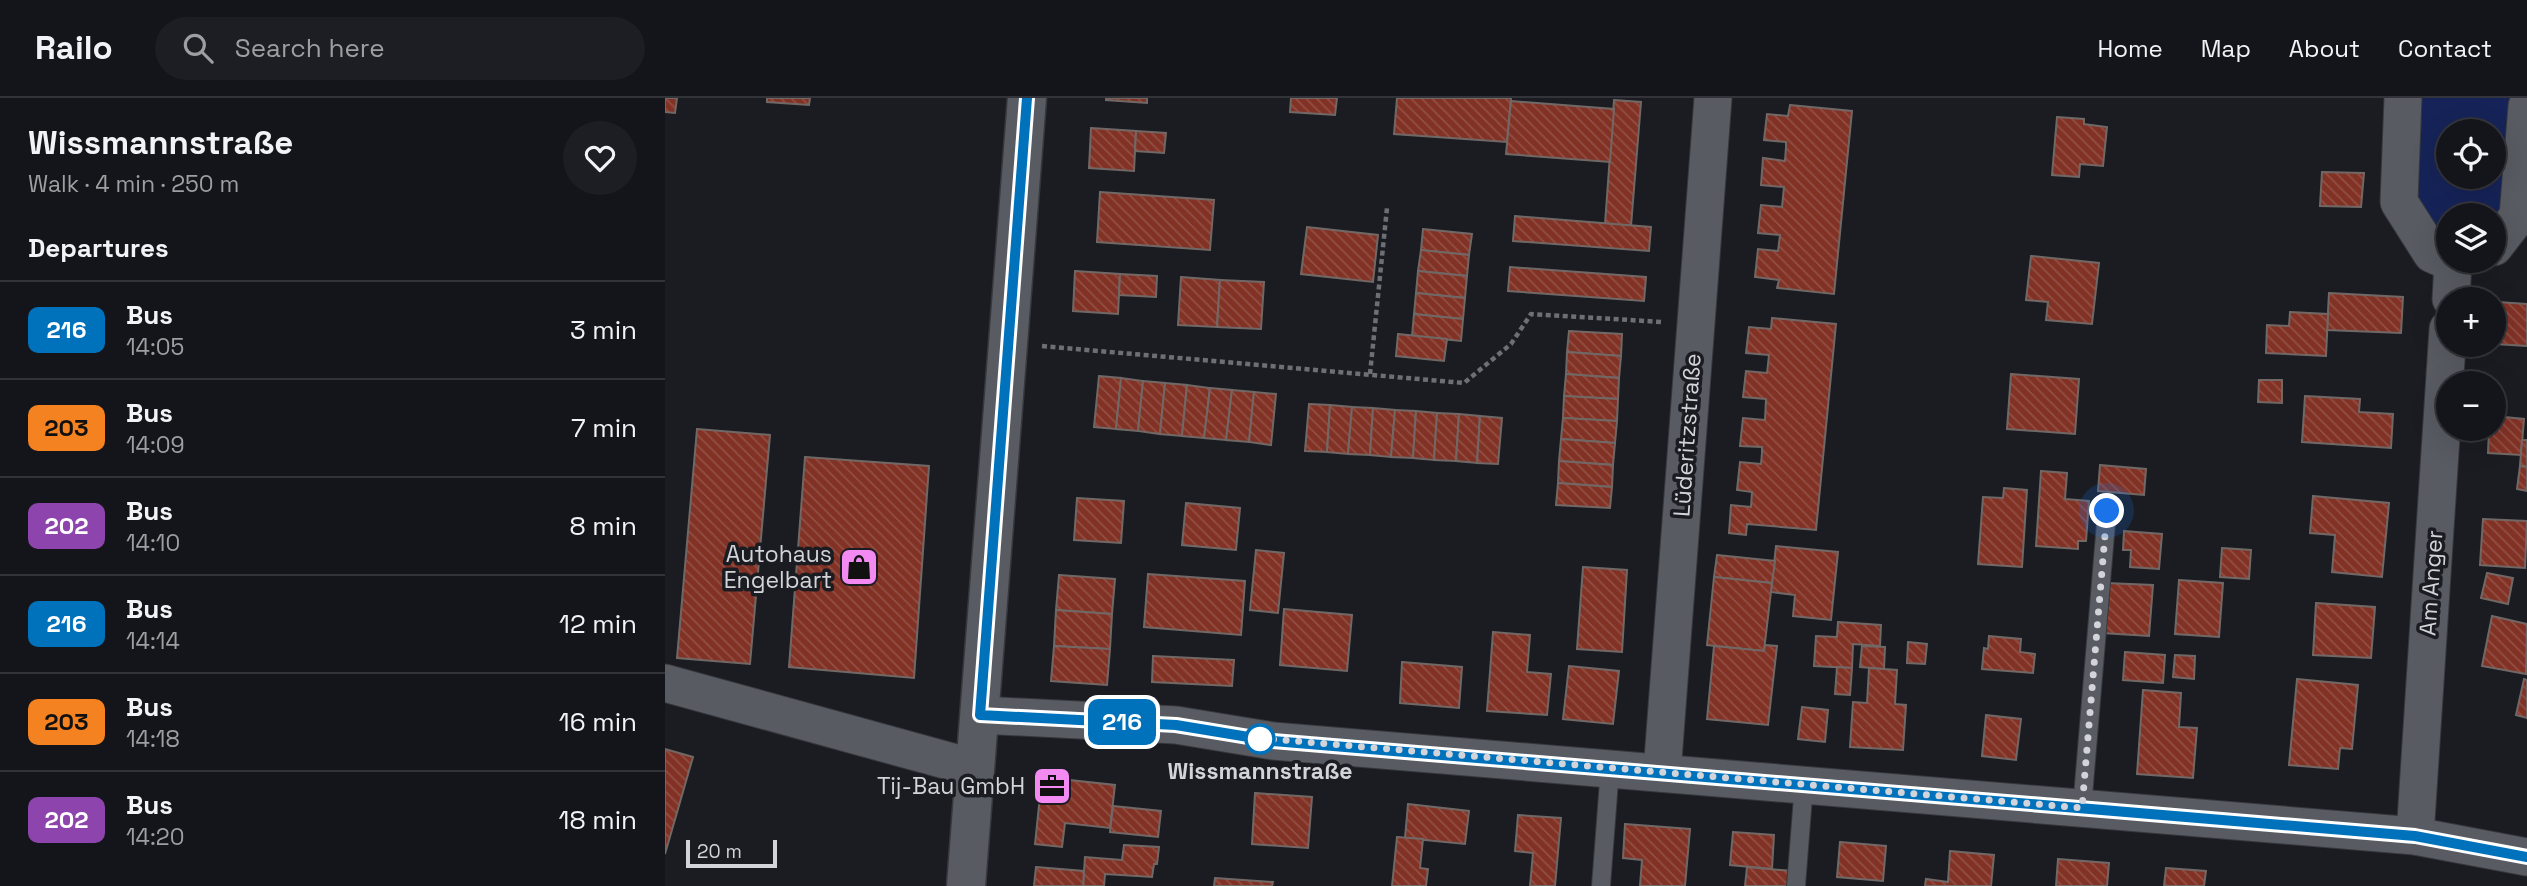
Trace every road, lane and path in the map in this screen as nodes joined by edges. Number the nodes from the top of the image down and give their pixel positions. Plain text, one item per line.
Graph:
1 (1027, 98) edge
2 (1713, 98) edge
3 (2403, 98) edge
4 (2527, 106) edge
5 (1387, 208) dead end
6 (2506, 232) edge
7 (2436, 255) edge
8 (1696, 324) junction
9 (1010, 345) junction
10 (2446, 357) edge
11 (1370, 374) junction
12 (2107, 511) dead end
13 (665, 683) edge
14 (980, 715) junction
15 (974, 768) junction
16 (1610, 768) junction
17 (1662, 773) junction
18 (1804, 785) junction
19 (2082, 808) junction
20 (2415, 836) junction
21 (2527, 857) edge
22 (967, 886) edge
23 (1601, 886) edge
24 (1796, 886) edge

1 - 9 street
2 - 8 street, Lüderitzstraße
3 - 7 street
4 - 6 street
5 - 11 path
8 - 11 path
8 - 17 street, Lüderitzstraße
9 - 11 path
9 - 14 street
10 - 20 street, Am Anger
12 - 19 lane
13 - 15 street
14 - 15 street
14 - 16 street
15 - 22 street
16 - 17 street
16 - 23 lane
17 - 18 street
18 - 19 street
18 - 24 lane
19 - 20 street
20 - 21 street

